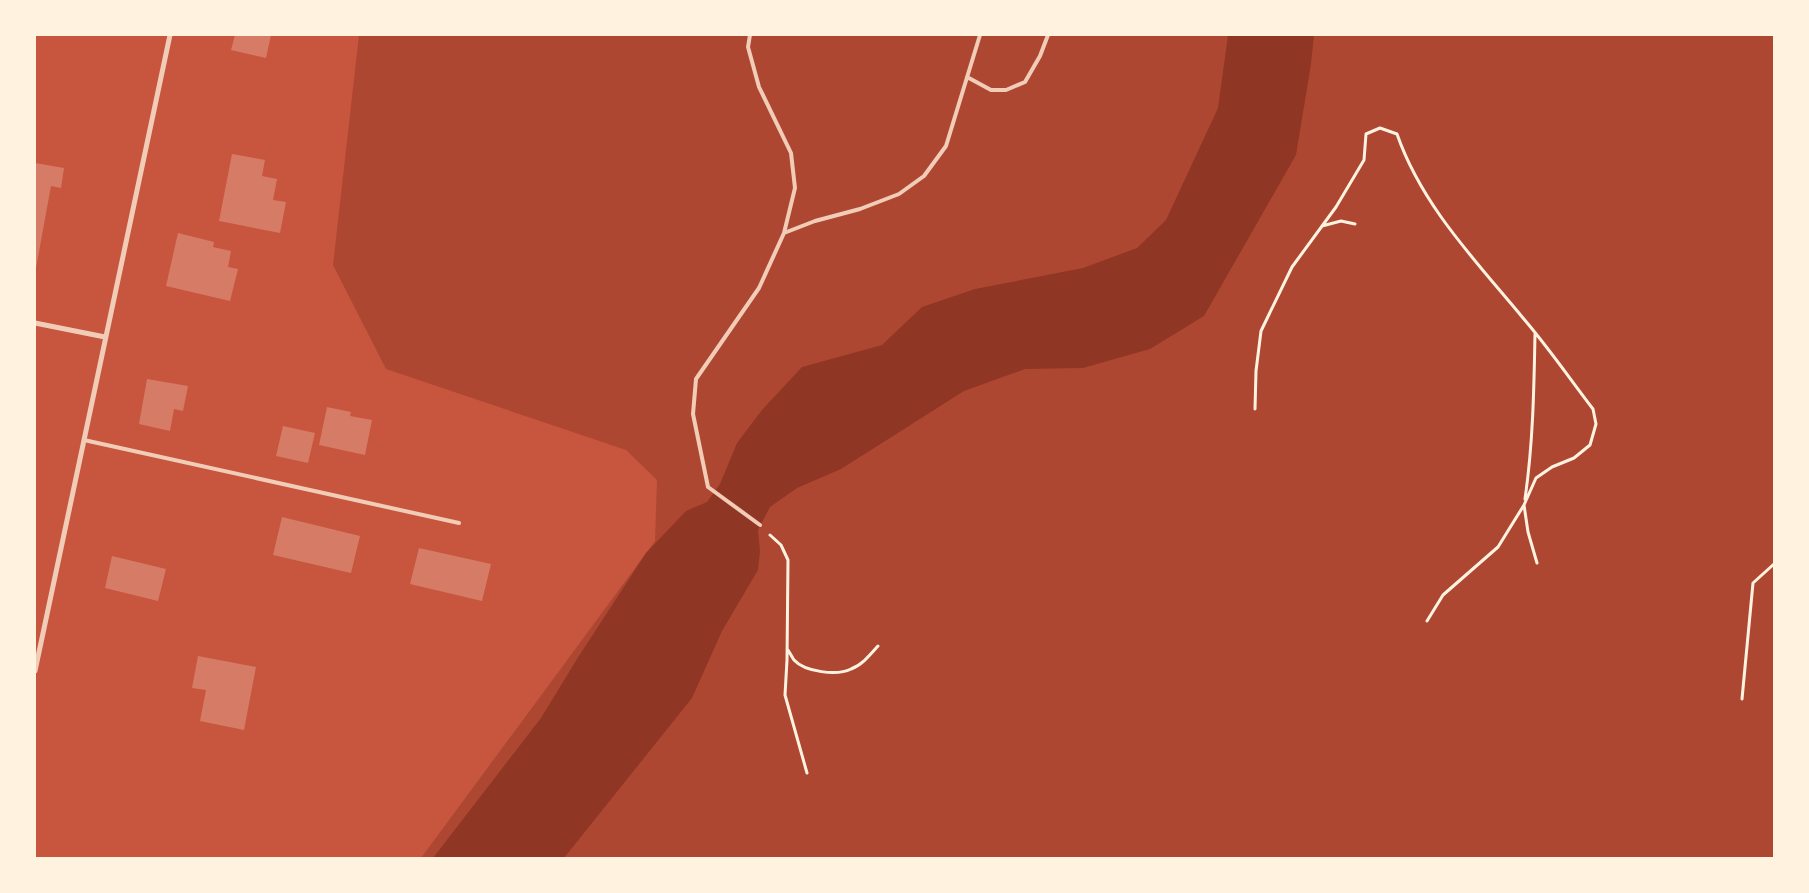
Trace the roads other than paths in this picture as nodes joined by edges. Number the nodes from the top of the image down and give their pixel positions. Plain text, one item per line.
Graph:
1 (170, 35) edge
2 (750, 35) edge
3 (980, 35) edge
4 (1048, 35) edge
5 (967, 77) junction
6 (784, 233) junction
7 (35, 323) edge
8 (105, 337) junction
9 (84, 440) junction
10 (459, 522) dead end
11 (760, 525) road end
12 (35, 670) edge

1 - 8 street
2 - 6 lane
3 - 5 lane
4 - 5 lane
5 - 6 lane
6 - 11 lane
7 - 8 street
8 - 9 street
9 - 10 lane
9 - 12 street

